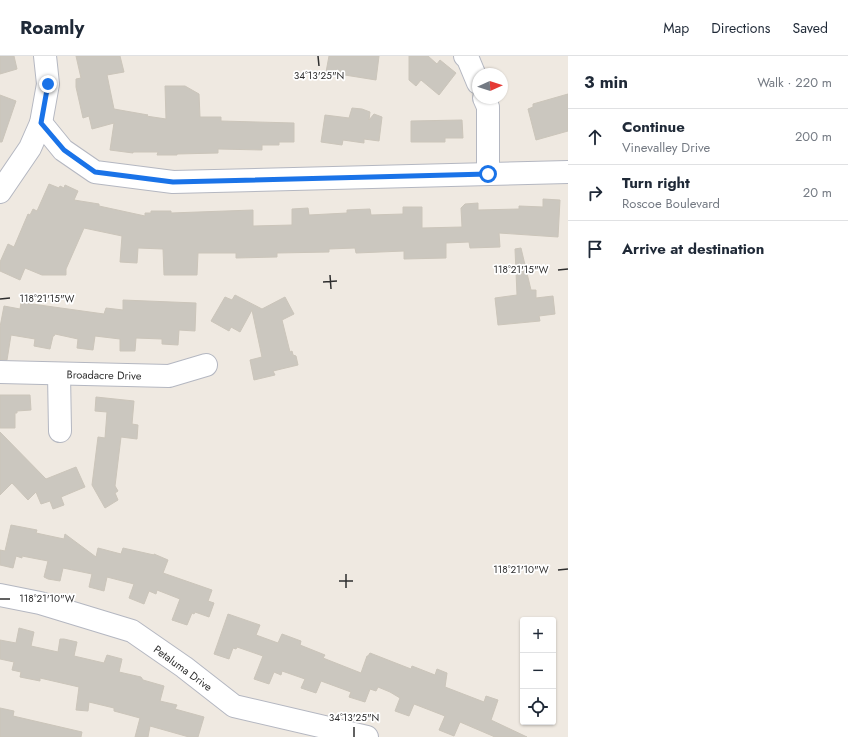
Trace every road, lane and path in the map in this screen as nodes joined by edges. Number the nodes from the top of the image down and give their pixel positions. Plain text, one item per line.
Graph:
1 (45, 56) edge
2 (465, 56) edge
3 (472, 69) edge
4 (487, 104) edge
5 (41, 123) junction
6 (568, 172) edge
7 (488, 174) junction
8 (0, 192) edge
9 (206, 364) dead end
10 (0, 372) edge
11 (59, 374) junction
12 (60, 431) dead end
13 (0, 595) edge
14 (367, 737) edge

1 - 5 street
2 - 3 street
4 - 7 street
5 - 7 street
5 - 8 street
6 - 7 street
9 - 11 street, Broadacre Drive
10 - 11 street, Broadacre Drive
11 - 12 street
13 - 14 street, Petaluma Drive

